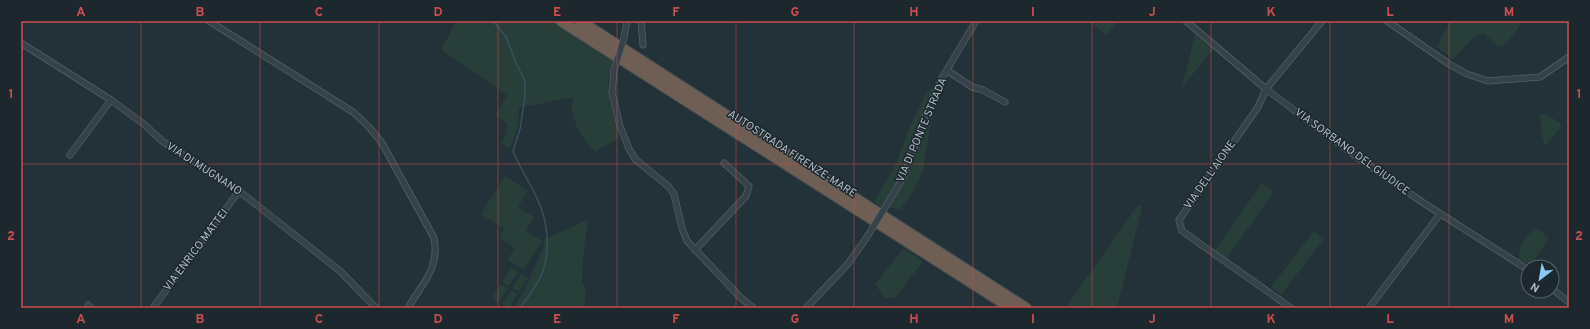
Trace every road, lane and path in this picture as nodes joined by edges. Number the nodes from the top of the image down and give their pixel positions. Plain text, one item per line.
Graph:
1 (209, 21) edge
2 (561, 21) edge
3 (580, 21) edge
4 (627, 21) edge
5 (641, 21) edge
6 (976, 21) edge
7 (1186, 21) edge
8 (1196, 21) edge
9 (1322, 21) edge
10 (1387, 21) edge
11 (1194, 28) junction
12 (21, 43) edge
13 (643, 45) dead end
14 (1569, 58) edge
15 (948, 70) junction
16 (1266, 88) junction
17 (111, 100) junction
18 (1005, 102) dead end
19 (70, 155) dead end
20 (724, 163) dead end
21 (240, 191) junction
22 (1440, 214) junction
23 (695, 250) junction
24 (1520, 265) edge
25 (1560, 295) edge
26 (1569, 302) edge
27 (153, 308) edge
28 (376, 308) edge
29 (408, 308) edge
30 (753, 308) edge
31 (806, 308) edge
32 (1010, 308) edge
33 (1026, 308) edge
34 (1291, 308) edge
35 (1369, 308) edge

1 - 29 street
2 - 32 highway, AUTOSTRADA FIRENZE-MARE
3 - 33 highway, AUTOSTRADA FIRENZE-MARE
4 - 23 street, bridge
5 - 13 street
6 - 15 street, VIA DI PONTE STRADA
7 - 11 street, VIA SORBANO DEL GIUDICE
8 - 11 street
9 - 16 street
10 - 14 street
11 - 16 street, VIA SORBANO DEL GIUDICE
12 - 17 street, VIA DI MUGNANO
15 - 18 street
15 - 31 street, VIA DI PONTE STRADA, bridge
16 - 22 street, VIA SORBANO DEL GIUDICE
16 - 34 street, VIA DELL'AIONE
17 - 19 street
17 - 21 street, VIA DI MUGNANO
20 - 23 street
21 - 27 street, VIA ENRICO MATTEI
21 - 28 street, VIA DI MUGNANO
22 - 24 street, VIA SORBANO DEL GIUDICE
22 - 35 street
23 - 30 street
25 - 26 street

